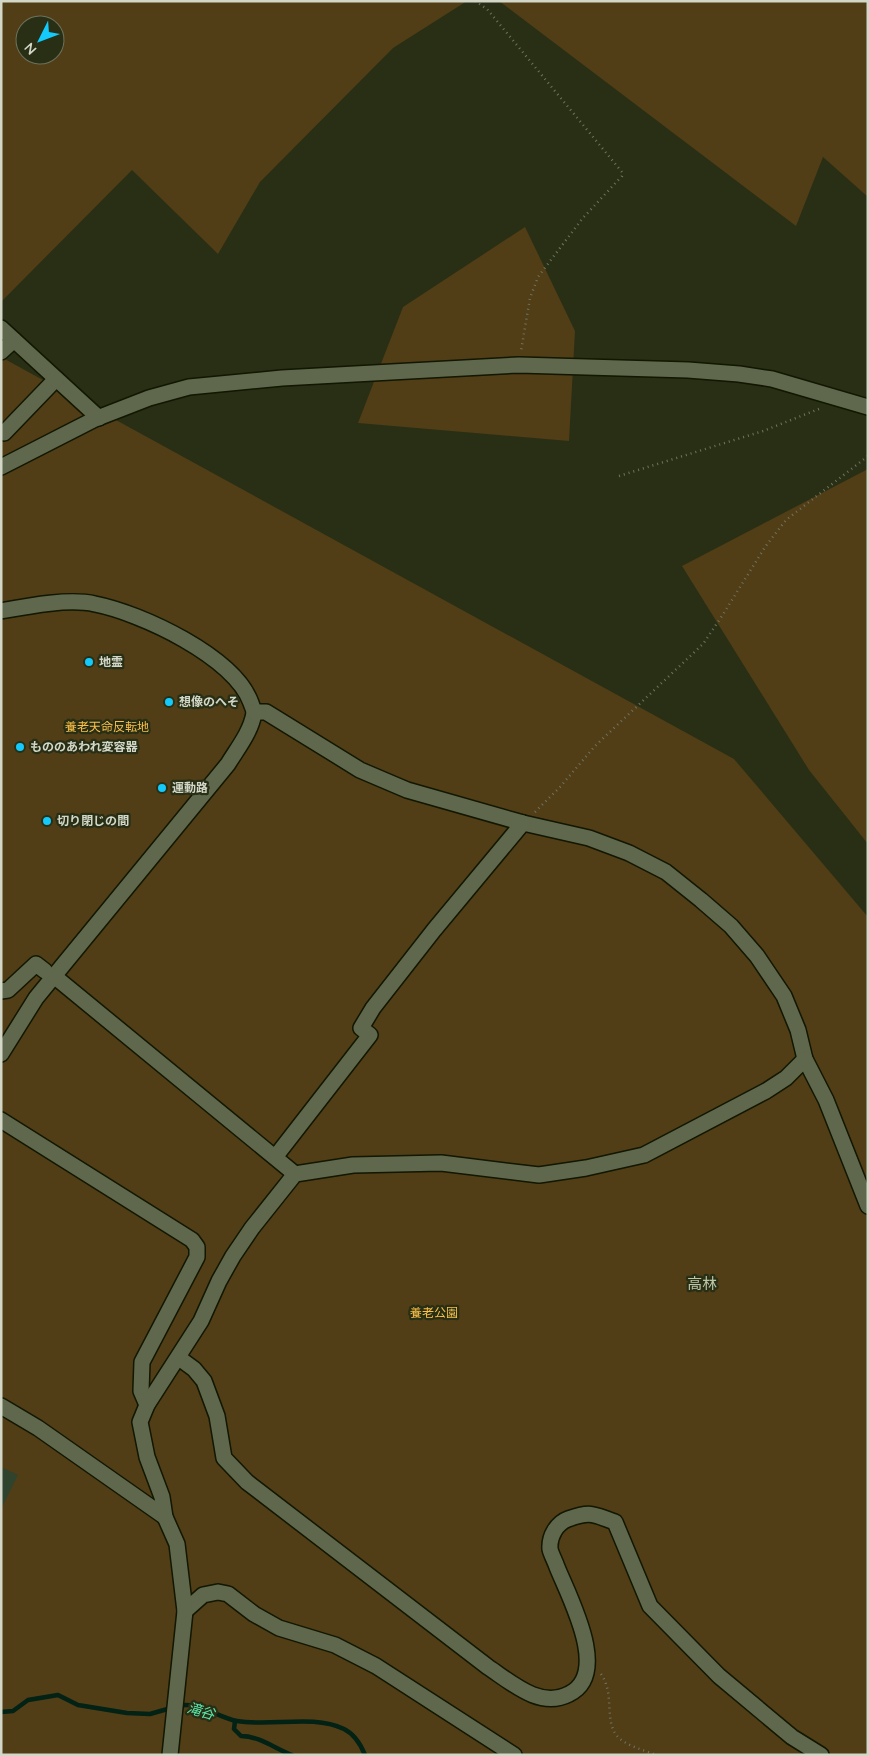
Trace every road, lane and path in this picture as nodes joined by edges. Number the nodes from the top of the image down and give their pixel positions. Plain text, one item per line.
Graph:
1 (475, 1) edge
2 (1, 328) edge
3 (14, 340) junction
4 (1, 352) edge
5 (519, 365) junction
6 (56, 379) junction
7 (843, 399) junction
8 (868, 407) edge
9 (99, 418) junction
10 (4, 433) dead end
11 (868, 456) edge
12 (1, 467) edge
13 (619, 476) dead end
14 (1, 611) edge
15 (254, 712) junction
16 (524, 823) junction
17 (49, 973) junction
18 (1, 991) edge
19 (1, 1054) edge
20 (805, 1060) junction
21 (1, 1120) edge
22 (276, 1156) junction
23 (296, 1174) junction
24 (868, 1206) edge
25 (179, 1358) junction
26 (147, 1405) junction
27 (1, 1406) edge
28 (165, 1517) junction
29 (185, 1611) junction
30 (589, 1666) junction
31 (171, 1749) edge
32 (514, 1755) edge
33 (656, 1755) edge
34 (821, 1755) edge

1 - 5 path
2 - 3 street
3 - 4 street
3 - 6 street
5 - 7 street
5 - 9 street
6 - 9 street
6 - 10 street
7 - 8 street
7 - 13 path
9 - 12 street
11 - 16 path
14 - 15 street
15 - 16 street
15 - 17 street
16 - 20 street
16 - 22 street
17 - 18 street
17 - 19 street
17 - 22 street
20 - 23 street
20 - 24 street
21 - 26 street
22 - 23 street
23 - 25 street
25 - 26 street
25 - 30 street
26 - 28 street
27 - 28 street
28 - 29 street
29 - 31 street
29 - 32 street
30 - 33 path
30 - 34 street

